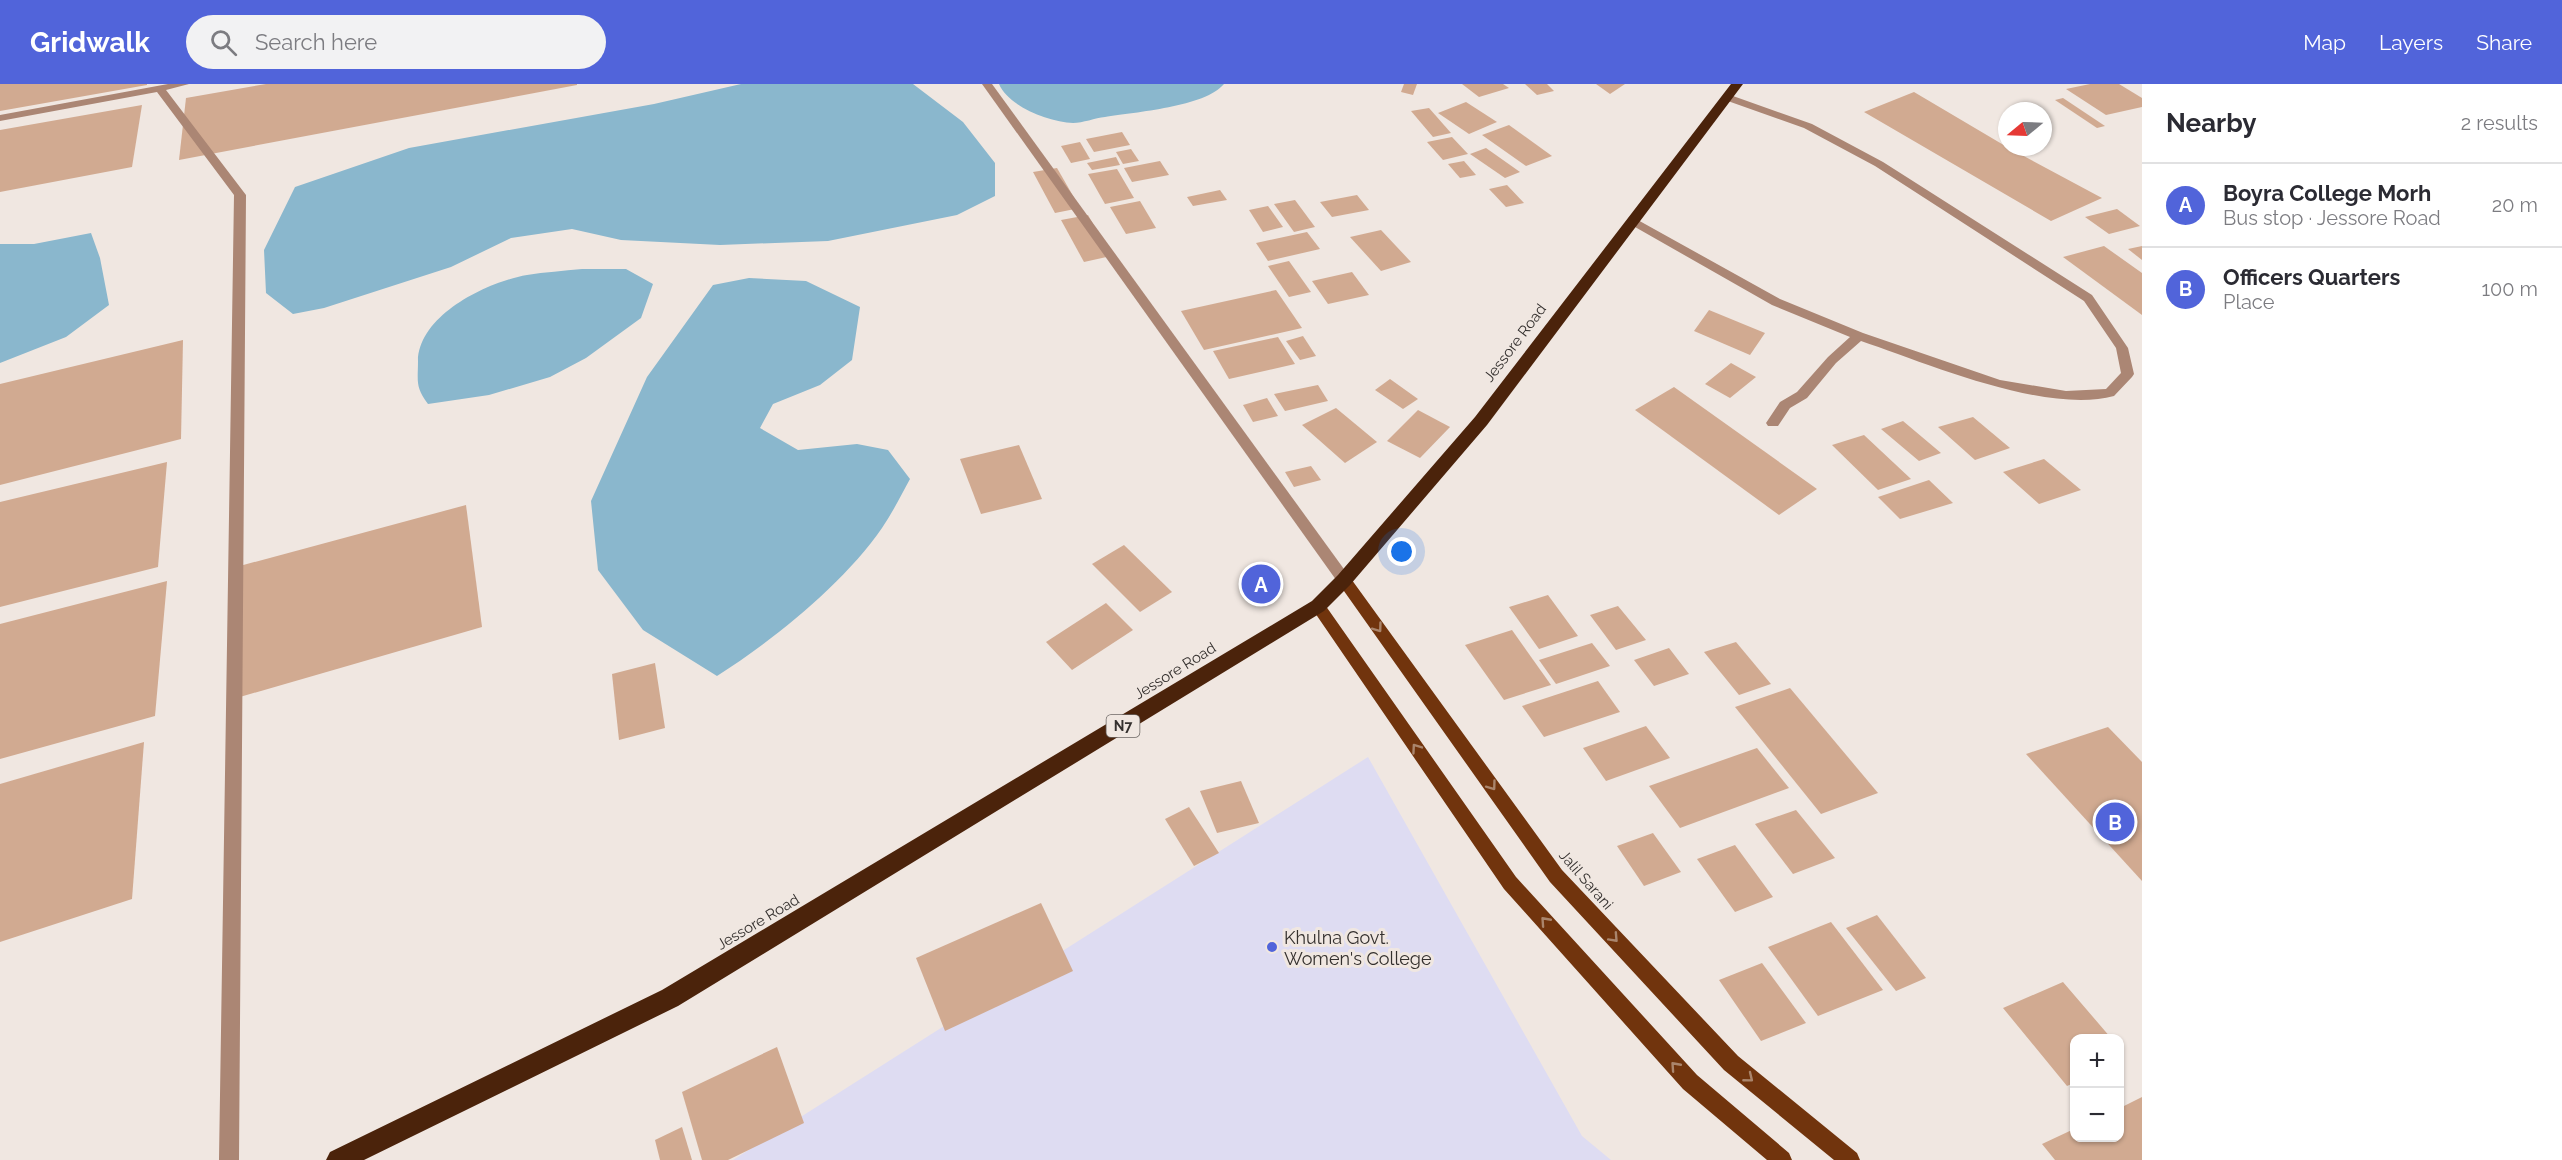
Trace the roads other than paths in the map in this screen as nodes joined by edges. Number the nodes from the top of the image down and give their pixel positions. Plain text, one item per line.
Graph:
1 (184, 84) edge
2 (987, 84) edge
3 (160, 89) junction
4 (1733, 91) edge
5 (0, 118) edge
6 (1632, 221) junction
7 (1859, 336) junction
8 (1773, 423) dead end
9 (1344, 580) junction
10 (1318, 606) junction
11 (229, 1160) edge
12 (338, 1160) edge
13 (1782, 1160) edge
14 (1850, 1160) edge

1 - 3 street
2 - 9 street
3 - 5 street
3 - 11 street
4 - 6 highway, Jessore Road / N7
4 - 7 street
6 - 7 street
6 - 9 highway, Jessore Road / N7
7 - 8 street
9 - 10 highway, Jessore Road / N7
9 -> 14 main road, Jalil Sarani
10 - 12 highway, Jessore Road / N7
13 -> 10 main road

